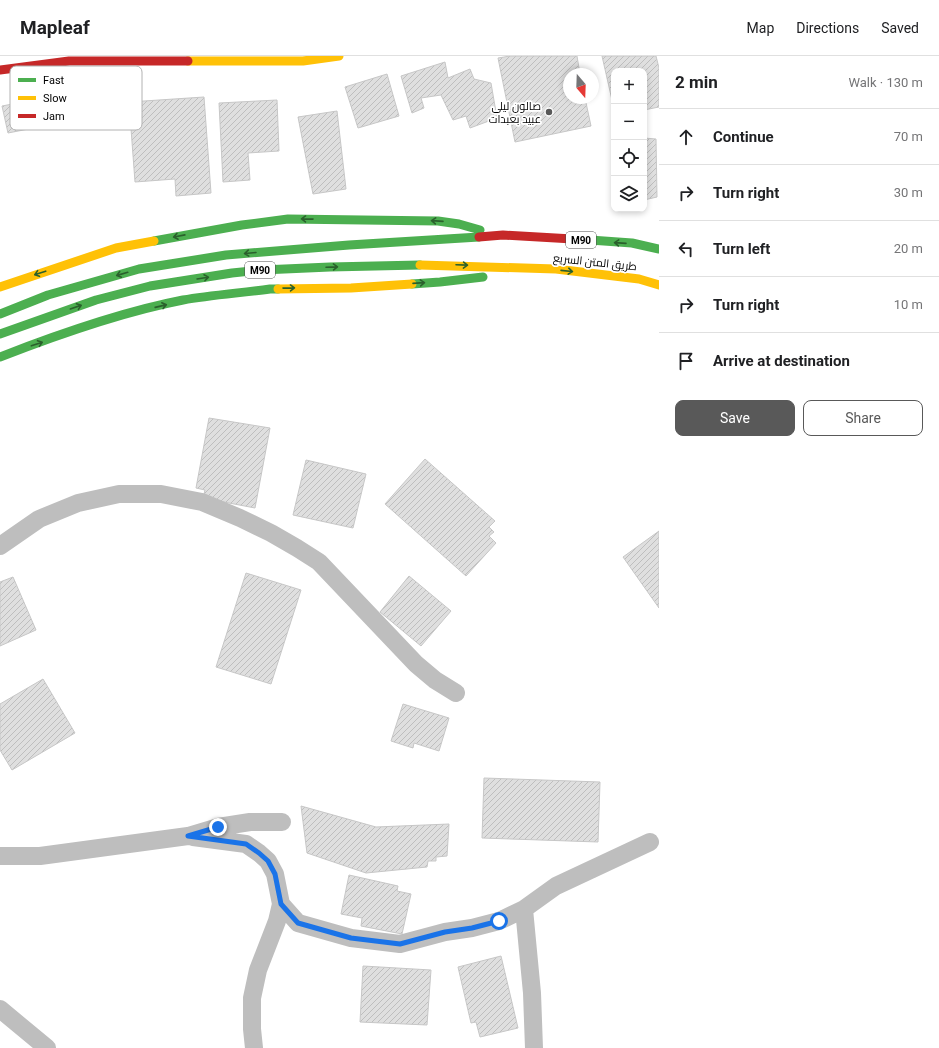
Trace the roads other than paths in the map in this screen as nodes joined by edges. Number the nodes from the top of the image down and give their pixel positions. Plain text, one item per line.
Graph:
1 (339, 56) edge
2 (231, 59) edge
3 (303, 59) edge
4 (31, 66) edge
5 (10, 69) edge
6 (0, 70) edge
7 (503, 235) junction
8 (659, 248) edge
9 (528, 269) junction
10 (659, 285) edge
11 (0, 287) edge
12 (0, 314) edge
13 (0, 334) edge
14 (0, 357) edge
15 (0, 546) edge
16 (456, 693) dead end
17 (282, 822) dead end
18 (188, 836) junction
19 (650, 842) dead end
20 (0, 856) edge
21 (281, 904) junction
22 (524, 909) junction
23 (4, 1019) edge
24 (47, 1048) edge
25 (254, 1048) edge
26 (534, 1048) edge

1 - 3 main road
2 - 3 main road
2 - 4 main road
5 - 6 main road
8 -> 7 main road, طريق المتن السريع / M90
7 -> 11 main road
7 -> 12 main road, M90
9 -> 10 main road, طريق المتن السريع / M90
13 -> 9 main road, M90
14 -> 9 main road
15 - 16 street
17 - 18 street
18 - 20 street
18 - 21 street
19 - 22 street
21 - 22 street
21 - 25 street
22 - 26 street
23 - 24 street

